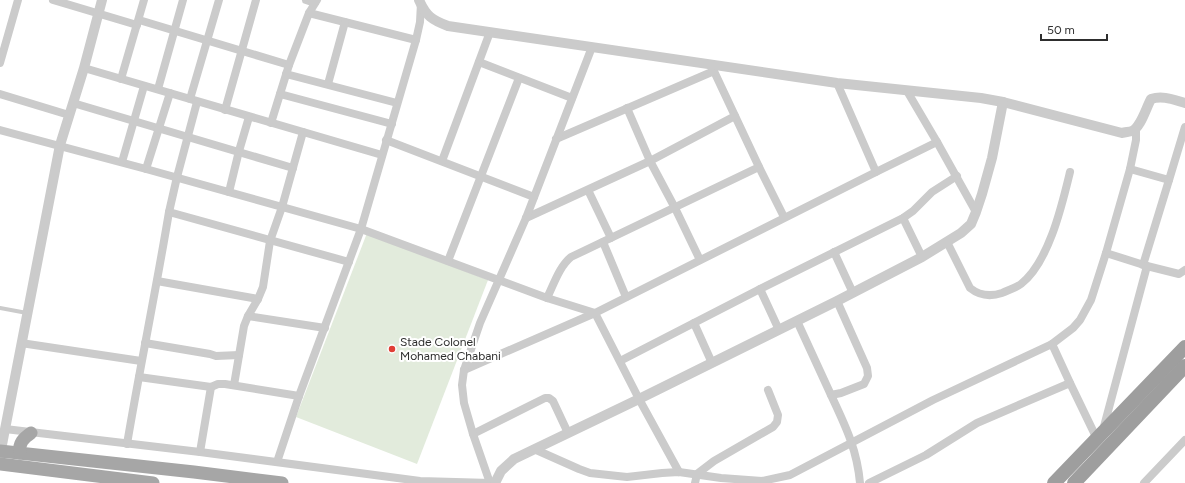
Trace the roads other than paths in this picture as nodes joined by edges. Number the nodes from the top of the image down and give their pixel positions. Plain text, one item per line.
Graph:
1 (18, 0) edge
2 (53, 0) edge
3 (102, 0) edge
4 (144, 0) edge
5 (183, 0) edge
6 (219, 0) edge
7 (256, 0) edge
8 (306, 0) edge
9 (316, 2) edge
10 (420, 2) edge
11 (98, 13) junction
12 (309, 13) junction
13 (138, 22) junction
14 (345, 22) junction
15 (174, 30) junction
16 (490, 32) junction
17 (208, 40) junction
18 (416, 40) junction
19 (592, 47) junction
20 (242, 50) junction
21 (479, 62) junction
22 (0, 63) edge
23 (289, 65) junction
24 (84, 68) junction
25 (713, 68) junction
26 (286, 74) junction
27 (519, 78) junction
28 (121, 79) junction
29 (837, 83) junction
30 (328, 84) junction
31 (144, 86) junction
32 (158, 89) junction
33 (907, 91) junction
34 (170, 93) junction
35 (0, 94) edge
36 (280, 94) junction
37 (572, 98) junction
38 (194, 101) junction
39 (1003, 102) junction
40 (73, 103) junction
41 (397, 103) junction
42 (1185, 103) edge
43 (627, 108) junction
44 (225, 110) junction
45 (69, 115) junction
46 (735, 116) junction
47 (250, 117) junction
48 (134, 121) junction
49 (271, 123) junction
50 (392, 124) junction
51 (1185, 127) edge
52 (159, 128) junction
53 (1136, 128) junction
54 (0, 130) edge
55 (303, 132) junction
56 (188, 137) junction
57 (556, 139) junction
58 (386, 140) junction
59 (937, 142) junction
60 (60, 145) junction
61 (239, 151) junction
62 (382, 155) junction
63 (650, 161) junction
64 (122, 162) junction
65 (442, 162) junction
66 (759, 167) junction
67 (146, 168) junction
68 (293, 168) junction
69 (1130, 169) junction
70 (876, 172) junction
71 (1070, 172) dead end
72 (481, 176) junction
73 (957, 176) junction
74 (177, 177) junction
75 (1169, 180) junction
76 (588, 190) junction
77 (229, 192) junction
78 (534, 197) junction
79 (282, 207) junction
80 (675, 208) junction
81 (169, 212) junction
82 (976, 212) junction
83 (784, 217) junction
84 (526, 218) junction
85 (903, 218) junction
86 (361, 229) junction
87 (611, 238) junction
88 (270, 241) junction
89 (603, 242) junction
90 (947, 242) junction
91 (834, 252) junction
92 (1106, 253) junction
93 (922, 257) junction
94 (700, 260) junction
95 (448, 261) junction
96 (349, 262) junction
97 (1145, 265) junction
98 (1185, 270) edge
99 (499, 280) junction
100 (157, 281) junction
101 (760, 289) junction
102 (853, 293) junction
103 (626, 297) junction
104 (547, 298) junction
105 (258, 299) junction
106 (836, 301) junction
107 (0, 308) edge
108 (28, 313) junction
109 (595, 313) junction
110 (248, 316) junction
111 (797, 321) junction
112 (694, 323) junction
113 (325, 328) junction
114 (779, 330) junction
115 (21, 344) junction
116 (145, 344) junction
117 (1052, 344) junction
118 (1185, 347) edge
119 (239, 355) junction
120 (141, 361) junction
121 (620, 361) junction
122 (712, 363) junction
123 (1185, 366) edge
124 (464, 370) junction
125 (139, 377) junction
126 (1070, 383) junction
127 (234, 385) junction
128 (211, 387) junction
129 (768, 390) dead end
130 (831, 394) junction
131 (298, 396) junction
132 (639, 399) junction
133 (5, 430) junction
134 (31, 433) junction
135 (568, 433) junction
136 (473, 434) junction
137 (1099, 437) junction
138 (1185, 440) edge
139 (852, 442) junction
140 (127, 444) junction
141 (534, 449) junction
142 (0, 452) edge
143 (200, 452) junction
144 (20, 453) junction
145 (277, 462) junction
146 (0, 464) edge
147 (679, 472) junction
148 (697, 474) junction
149 (153, 483) edge
150 (282, 483) edge
151 (490, 483) edge
152 (495, 483) edge
153 (695, 483) edge
154 (860, 483) edge
155 (869, 483) edge
156 (1054, 483) edge
157 (1074, 483) edge
158 (1144, 483) edge

1 - 22 street
2 - 11 street
3 - 11 street
4 - 13 street
5 - 15 street
6 - 17 street
7 - 20 street
8 - 9 street
9 - 12 street
10 - 16 street
10 - 18 street
11 - 13 street
11 - 24 street
12 - 14 street
12 - 23 street
13 - 15 street
13 - 28 street
14 - 18 street
14 - 30 street
15 - 17 street
15 - 32 street
16 - 19 street
16 - 21 street
17 - 20 street
17 - 38 street
18 - 41 street
19 - 25 street
19 - 37 street
20 - 23 street
20 - 44 street
21 - 27 street
21 - 65 street
23 - 26 street
24 - 28 street
24 - 40 street
25 - 29 street
25 - 43 street
25 - 46 street
26 - 30 street
26 - 36 street
27 - 37 street
27 - 72 street
28 - 31 street
29 - 33 street
29 - 70 street
30 - 41 street
31 - 32 street
31 - 48 street
32 - 34 street
33 - 39 street
33 - 59 street
34 - 38 street
34 - 52 street
35 - 45 street
36 - 49 street
36 - 50 street
37 - 57 street
38 - 44 street
38 - 56 street
39 - 53 street
39 - 82 street
40 - 45 street
40 - 48 street
41 - 50 street
42 - 53 street
43 - 57 street
43 - 63 street
44 - 47 street
45 - 60 street
46 - 63 street
46 - 66 street
47 - 49 street
47 - 61 street
48 - 52 street
48 - 64 street
49 - 55 street
50 - 58 street
51 - 75 street
52 - 56 street
52 - 67 street
53 - 69 street
54 - 60 street
55 - 62 street
55 - 68 street
56 - 61 street
56 - 74 street
57 - 78 street
58 - 62 street
58 - 65 street
59 - 70 street
59 - 73 street
60 - 64 street
60 - 108 street
61 - 68 street
61 - 77 street
62 - 86 street
63 - 76 street
63 - 80 street
64 - 67 street
65 - 72 street
66 - 80 street
66 - 83 street
67 - 74 street
68 - 79 street
69 - 75 street
69 - 92 street
70 - 83 street
71 - 90 street
72 - 78 street
72 - 95 street
73 - 82 street
73 - 85 street
74 - 77 street
74 - 81 street
75 - 97 street
76 - 84 street
76 - 87 street
77 - 79 street
78 - 84 street
79 - 86 street
79 - 88 street
80 - 87 street
80 - 94 street
81 - 88 street
81 - 100 street
82 - 90 street
83 - 94 street
84 - 99 street
85 - 91 street
85 - 93 street
86 - 95 street
86 - 96 street
87 - 89 street
88 - 96 street
88 - 105 street
89 - 103 street
89 - 104 street
90 - 93 street
91 - 101 street
91 - 102 street
92 - 97 street
92 - 117 street
93 - 102 street
94 - 103 street
95 - 99 street
96 - 113 street
97 - 98 street
97 - 137 street
99 - 104 street
99 - 124 street
100 - 105 street
100 - 116 street
101 - 112 street
101 - 114 street
102 - 106 street
103 - 109 street
104 - 109 street
105 - 110 street
106 - 111 street
106 - 130 street
107 - 108 lane
108 - 115 street
109 - 121 street
109 - 124 street
110 - 113 street
110 - 119 street
111 - 114 street
111 - 130 street
112 - 121 street
112 - 122 street
113 - 131 street
114 - 122 street
115 - 120 street
115 - 133 street
116 - 119 street
116 - 120 street
117 - 126 street
117 - 139 street
118 - 137 highway
119 - 127 street
120 - 125 street
121 - 132 street
122 - 132 street
123 - 157 highway
124 - 136 street
125 - 128 street
125 - 140 street
126 - 137 street
126 - 155 street
127 - 128 street
127 - 131 street
128 - 143 street
129 - 148 street
130 - 139 street
131 - 145 street
132 - 135 street
132 - 147 street
133 - 134 street
133 - 142 street
134 - 140 street
134 - 144 main road
135 - 136 street
135 - 141 street
136 - 151 street
137 - 156 highway
138 - 158 street
139 - 148 street
139 - 154 street
140 - 143 street
141 - 147 street
141 - 152 street
142 - 144 main road
143 - 145 street
144 - 150 main road
145 - 151 street
146 - 149 main road
147 - 148 street
148 - 153 street

